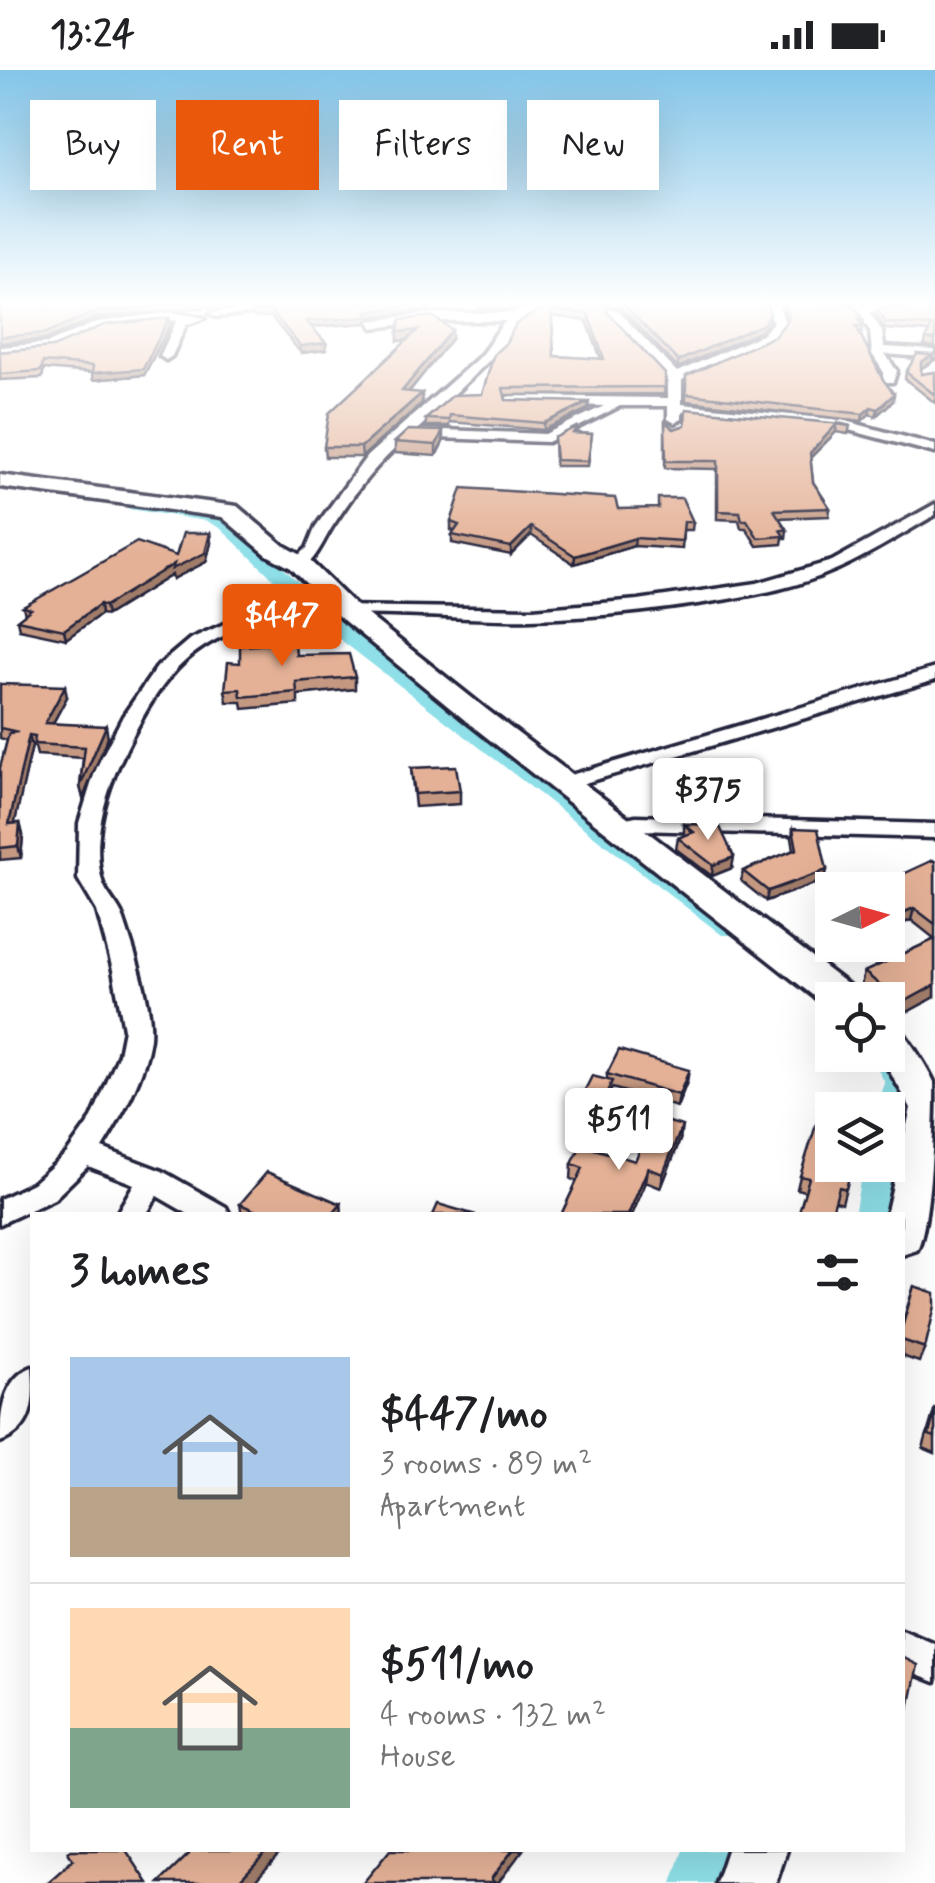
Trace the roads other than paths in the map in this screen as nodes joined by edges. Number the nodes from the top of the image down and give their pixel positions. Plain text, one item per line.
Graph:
1 (455, 387) edge
2 (675, 387) edge
3 (511, 400) edge
4 (618, 402) junction
5 (675, 404) junction
6 (675, 429) edge
7 (404, 433) junction
8 (935, 448) edge
9 (0, 481) edge
10 (935, 509) edge
11 (300, 563) junction
12 (328, 612) junction
13 (935, 674) edge
14 (564, 784) junction
15 (620, 826) junction
16 (935, 831) edge
17 (820, 982) edge
18 (905, 1056) edge
19 (905, 1068) edge
20 (935, 1081) edge
21 (86, 1154) junction
22 (152, 1179) junction
23 (0, 1212) edge
24 (133, 1212) edge
25 (210, 1212) edge
26 (905, 1224) edge
27 (30, 1387) edge
28 (14, 1427) edge
29 (905, 1650) edge
30 (935, 1663) edge
31 (756, 1852) edge
32 (746, 1883) edge

1 - 7 street
2 - 5 street
3 - 4 street
4 - 5 street
4 - 7 street
5 - 6 street
5 - 8 street
7 - 11 street
9 - 11 street
10 - 12 street
11 - 12 street
12 - 14 street
12 - 21 street
13 - 14 street
14 - 15 street
15 - 16 street
15 - 17 street
18 - 20 street
19 - 26 street
21 - 22 street
21 - 23 street
22 - 24 street
22 - 25 street
27 - 28 street
29 - 30 street
31 - 32 street

